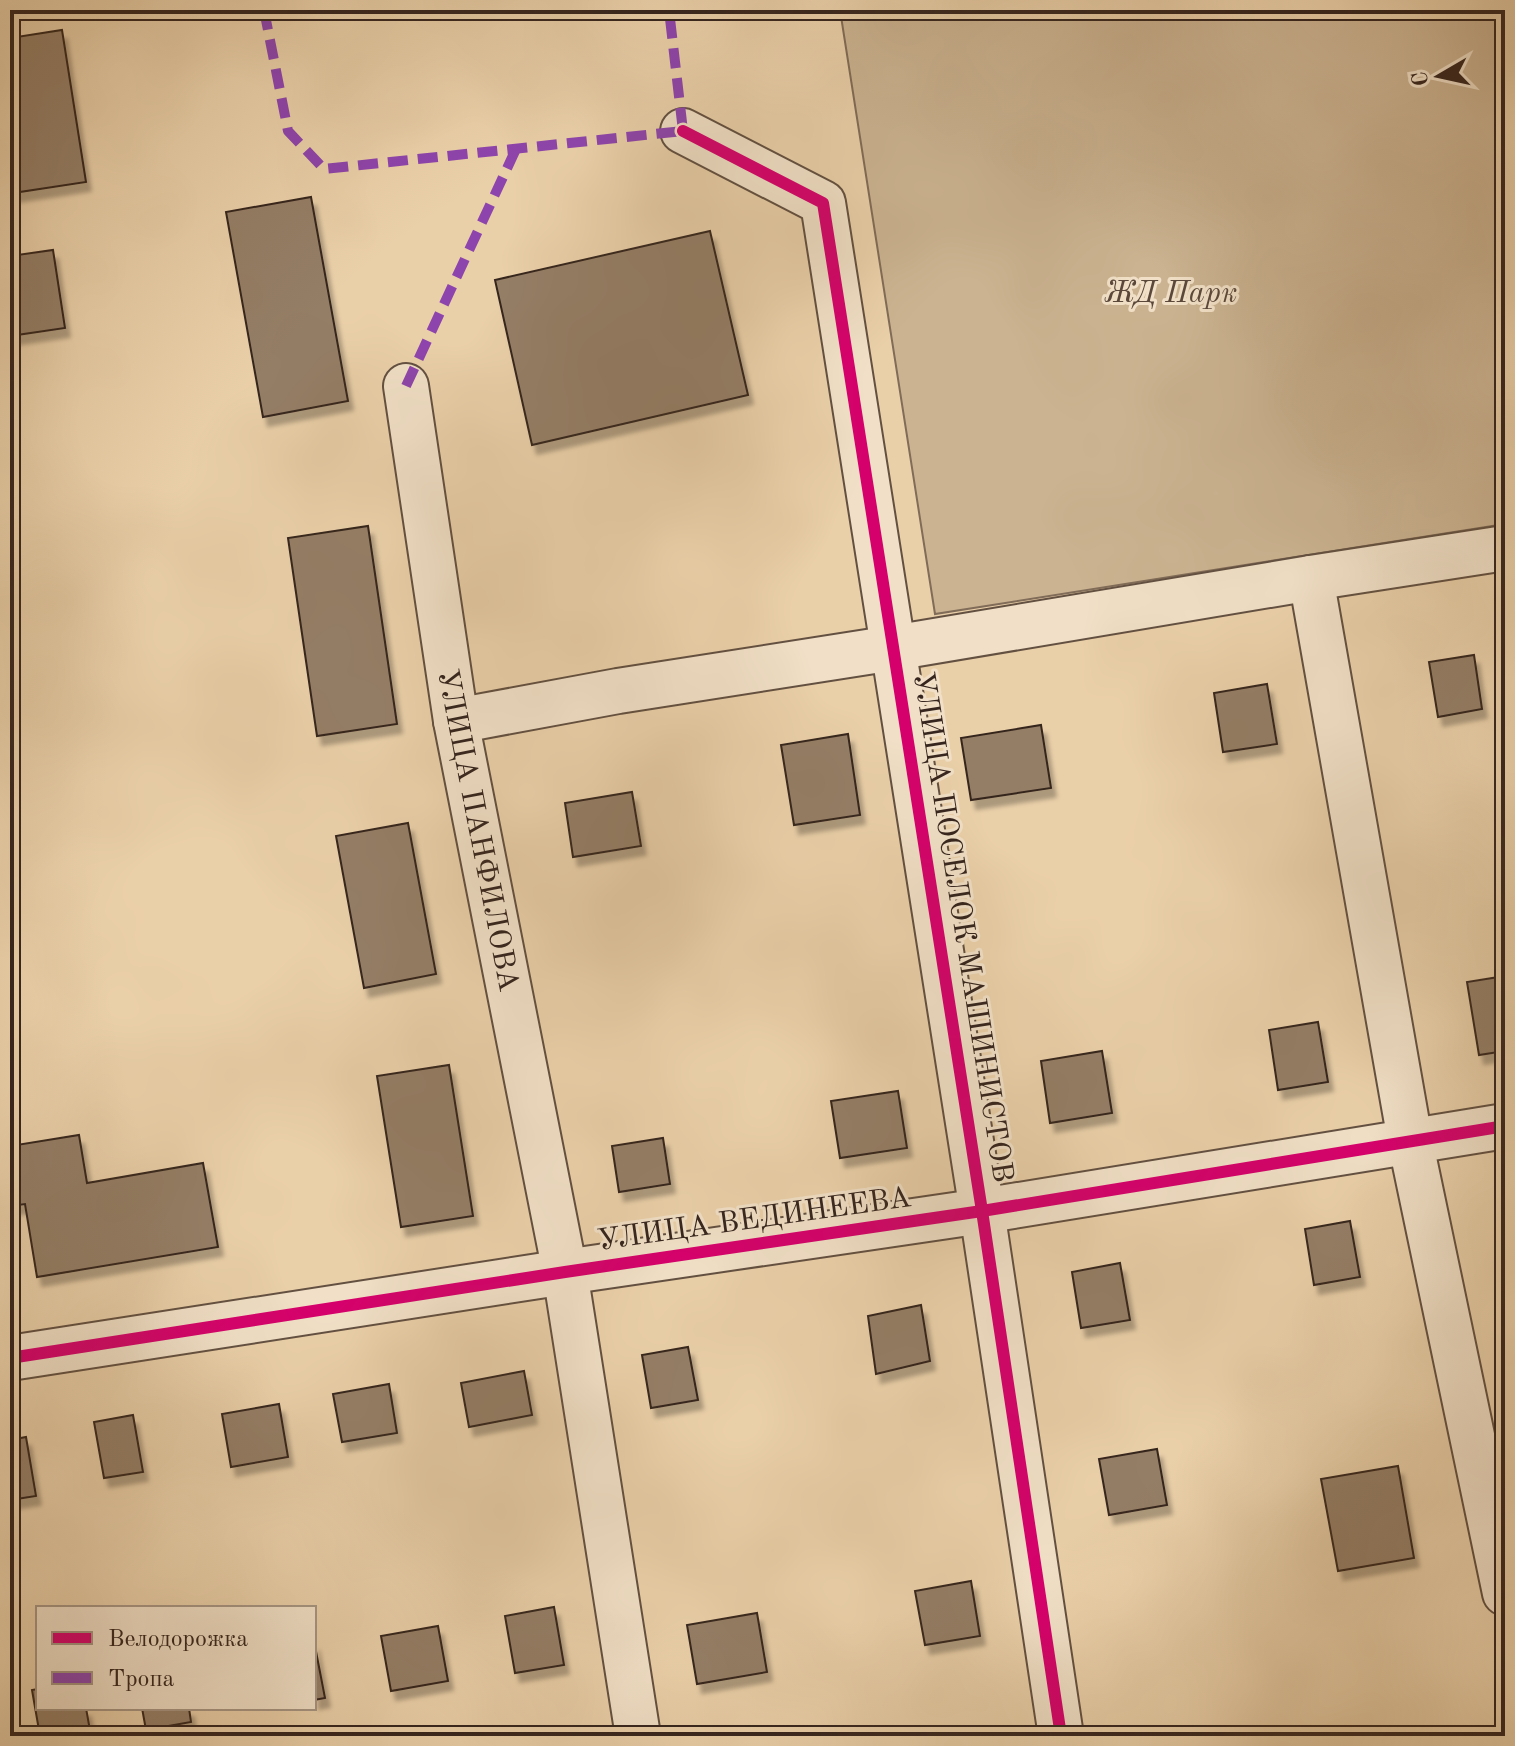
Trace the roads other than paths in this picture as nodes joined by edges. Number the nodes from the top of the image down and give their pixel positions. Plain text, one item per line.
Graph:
1 (683, 131) dead end
2 (406, 386) dead end
3 (1505, 548) edge
4 (1311, 578) junction
5 (893, 648) junction
6 (456, 721) junction
7 (1505, 1126) edge
8 (1410, 1140) junction
9 (982, 1211) junction
10 (565, 1272) junction
11 (10, 1358) edge
12 (1505, 1593) edge
13 (638, 1736) edge
14 (1061, 1736) edge

1 - 5 street, УЛИЦА ПОСЕЛОК МАШИНИСТОВ
2 - 6 street, УЛИЦА ПАНФИЛОВА
3 - 4 street
4 - 5 street
4 - 8 street
5 - 6 street
5 - 9 street, УЛИЦА ПОСЕЛОК МАШИНИСТОВ
6 - 10 street, УЛИЦА ПАНФИЛОВА
7 - 8 street, УЛИЦА ВЕДИНЕЕВА
8 - 9 street, УЛИЦА ВЕДИНЕЕВА
8 - 12 street
9 - 10 street, УЛИЦА ВЕДИНЕЕВА
9 - 14 street, УЛИЦА ПОСЕЛОК МАШИНИСТОВ
10 - 11 street, УЛИЦА ВЕДИНЕЕВА
10 - 13 street

